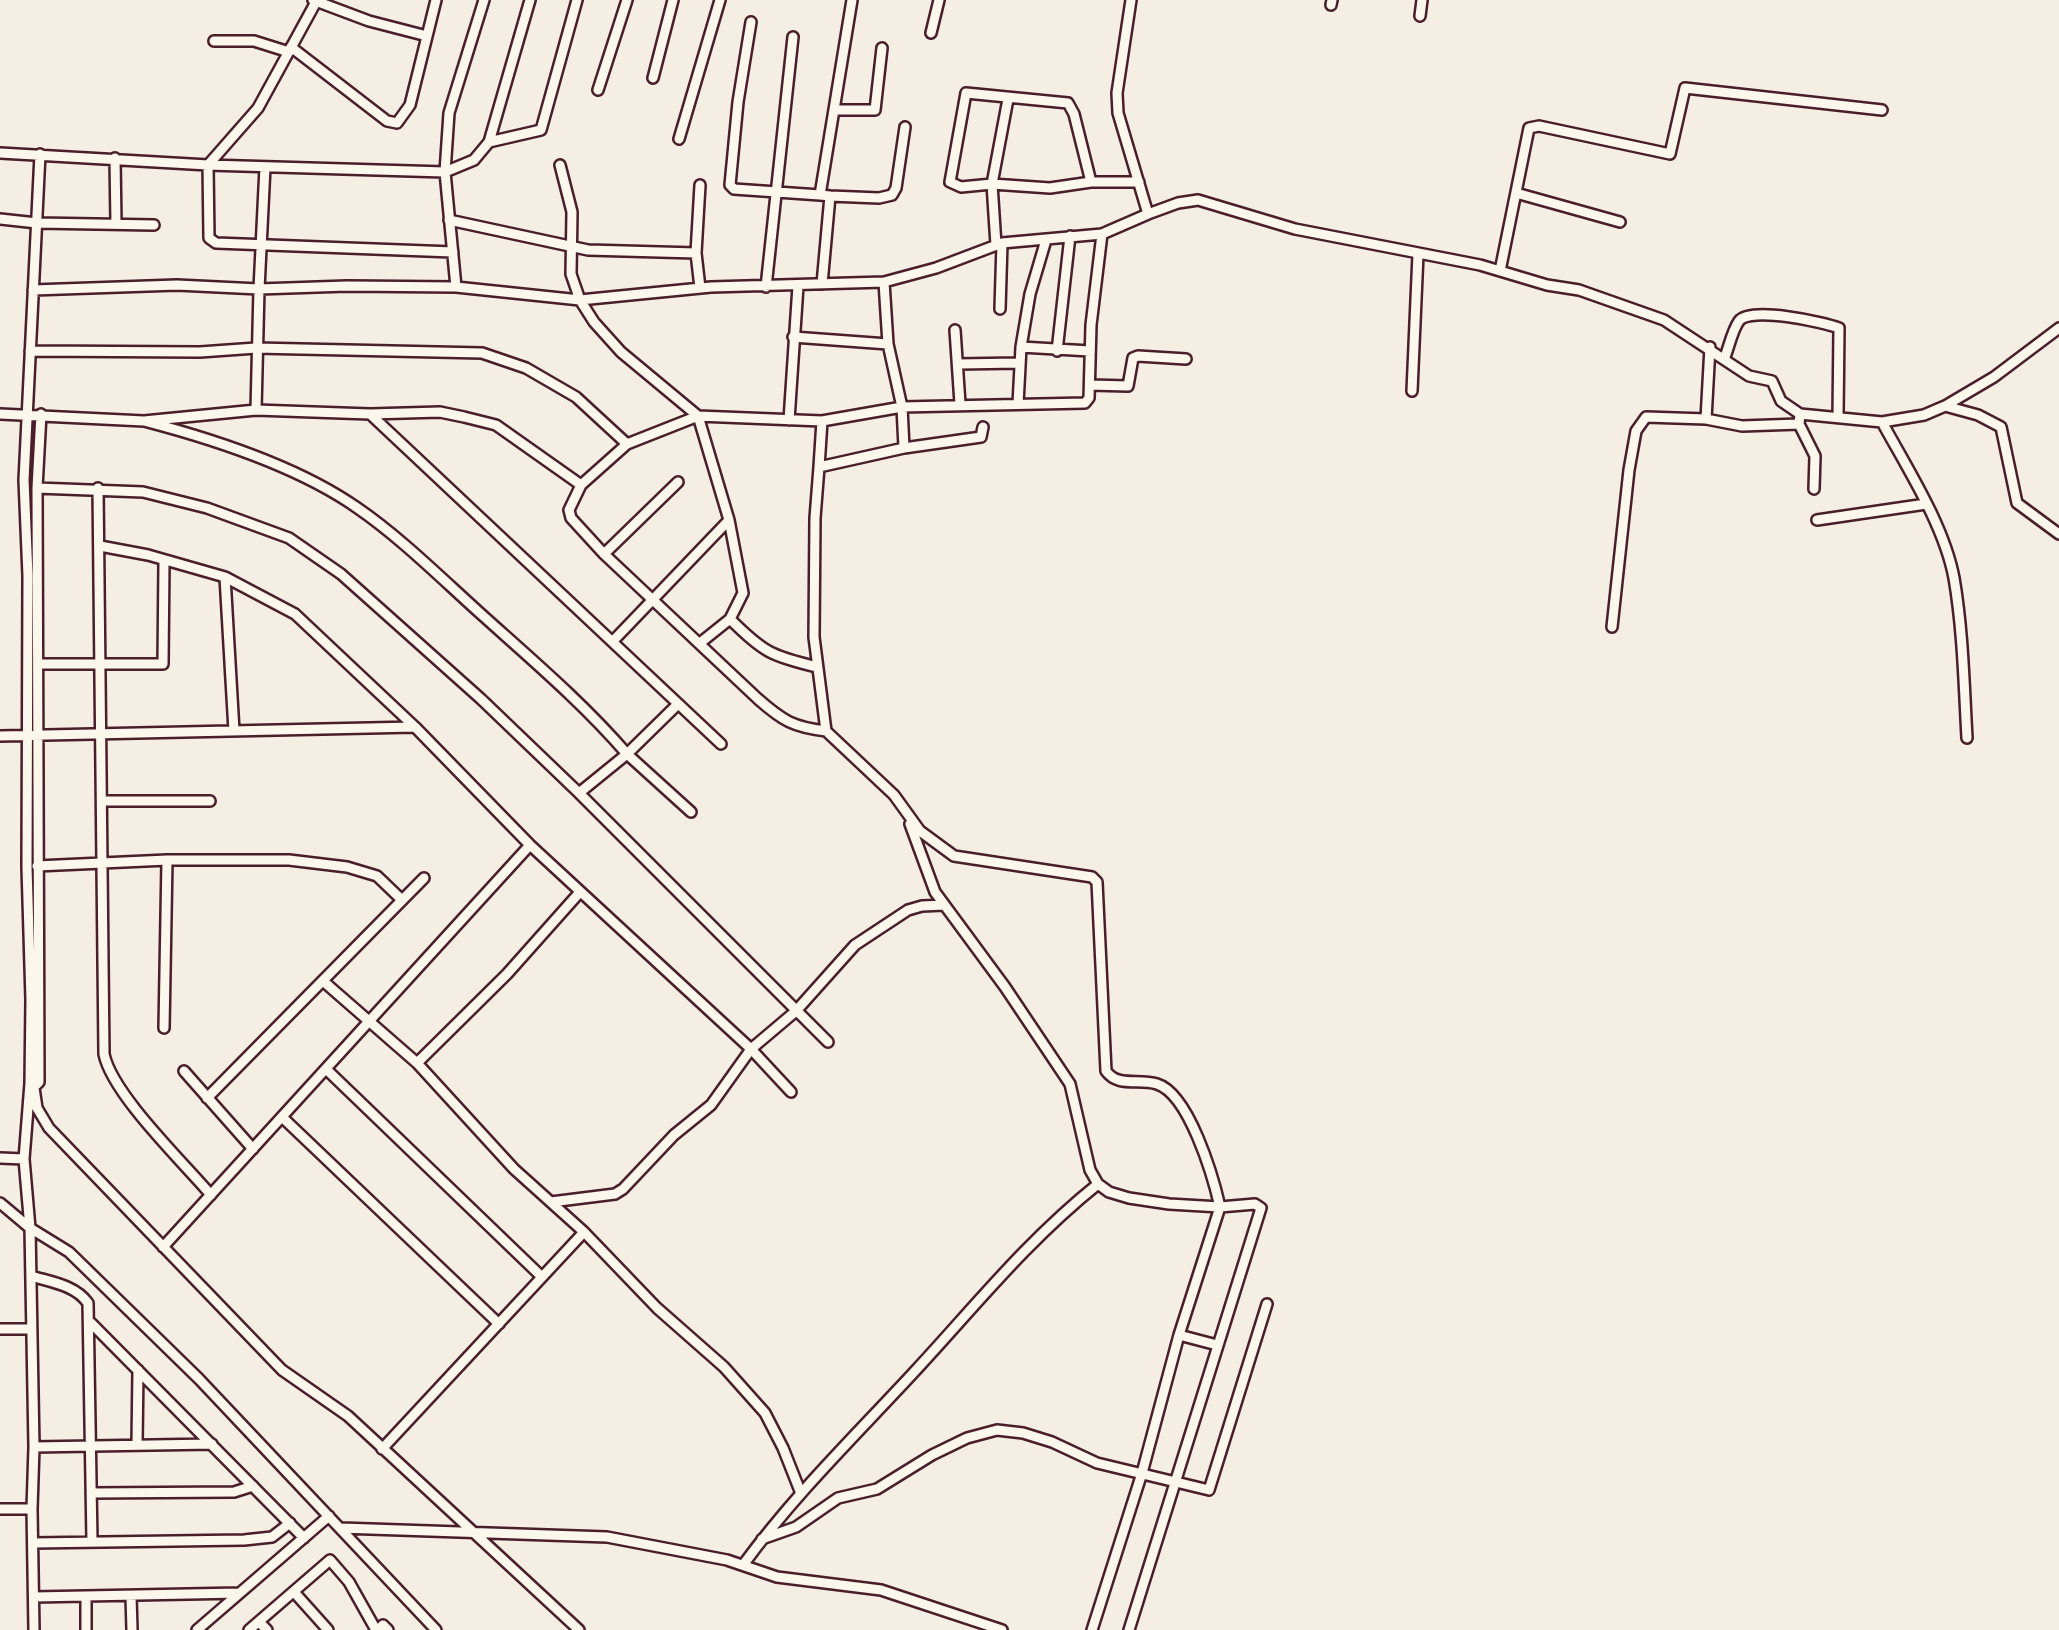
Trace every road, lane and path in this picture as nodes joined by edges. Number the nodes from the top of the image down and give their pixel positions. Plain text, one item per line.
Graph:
1 (316, 0) edge
2 (436, 0) edge
3 (484, 0) edge
4 (530, 0) edge
5 (577, 0) edge
6 (627, 0) edge
7 (673, 0) edge
8 (720, 0) edge
9 (852, 0) edge
10 (939, 0) edge
11 (1131, 0) edge
12 (1422, 0) edge
13 (1420, 16) dead end
14 (751, 22) dead end
15 (931, 33) dead end
16 (427, 36) junction
17 (793, 37) dead end
18 (214, 41) dead end
19 (882, 48) dead end
20 (290, 50) junction
21 (653, 78) dead end
22 (598, 90) dead end
23 (1008, 99) junction
24 (834, 110) junction
25 (1882, 110) dead end
26 (905, 127) dead end
27 (679, 139) dead end
28 (489, 142) junction
29 (0, 153) edge
30 (40, 154) junction
31 (115, 158) junction
32 (208, 164) junction
33 (560, 165) dead end
34 (265, 167) junction
35 (445, 172) junction
36 (1091, 182) junction
37 (1139, 182) junction
38 (992, 184) junction
39 (700, 185) dead end
40 (775, 191) junction
41 (1516, 193) junction
42 (820, 195) junction
43 (830, 196) junction
44 (1148, 214) junction
45 (0, 219) edge
46 (449, 220) junction
47 (1620, 222) dead end
48 (37, 223) junction
49 (116, 224) junction
50 (154, 225) dead end
51 (1102, 234) junction
52 (1070, 236) junction
53 (1046, 240) junction
54 (999, 244) junction
55 (262, 245) junction
56 (572, 246) junction
57 (453, 251) junction
58 (696, 253) junction
59 (1418, 254) junction
60 (1500, 271) junction
61 (884, 282) junction
62 (822, 284) junction
63 (798, 286) junction
64 (456, 287) junction
65 (766, 287) junction
66 (700, 288) junction
67 (259, 289) junction
68 (33, 290) junction
69 (580, 300) junction
70 (1000, 309) dead end
71 (2059, 328) edge
72 (955, 330) dead end
73 (793, 337) junction
74 (888, 344) junction
75 (1021, 347) junction
76 (1710, 347) junction
77 (256, 348) junction
78 (30, 351) junction
79 (1057, 351) junction
80 (1090, 351) junction
81 (1725, 357) junction
82 (1186, 359) dead end
83 (1019, 363) junction
84 (958, 364) junction
85 (1090, 385) junction
86 (1412, 391) dead end
87 (960, 404) junction
88 (1018, 404) junction
89 (902, 407) junction
90 (1945, 407) junction
91 (256, 410) junction
92 (0, 414) edge
93 (26, 414) junction
94 (41, 414) junction
95 (370, 414) junction
96 (698, 416) junction
97 (1839, 417) junction
98 (1706, 419) junction
99 (1800, 419) junction
100 (789, 420) junction
101 (144, 421) junction
102 (822, 421) junction
103 (1882, 422) junction
104 (984, 427) dead end
105 (627, 444) junction
106 (904, 448) junction
107 (819, 467) junction
108 (678, 482) dead end
109 (581, 485) junction
110 (37, 488) junction
111 (98, 488) junction
112 (1814, 489) dead end
113 (1926, 504) junction
114 (729, 520) junction
115 (1817, 520) dead end
116 (2059, 534) edge
117 (100, 546) junction
118 (604, 554) junction
119 (164, 561) junction
120 (225, 577) junction
121 (653, 597) junction
122 (730, 619) junction
123 (1612, 627) dead end
124 (614, 640) junction
125 (700, 643) junction
126 (38, 664) junction
127 (99, 664) junction
128 (817, 667) junction
129 (678, 704) junction
130 (415, 727) junction
131 (234, 731) junction
132 (826, 731) junction
133 (101, 734) junction
134 (0, 736) edge
135 (27, 736) junction
136 (39, 737) junction
137 (1967, 738) dead end
138 (722, 744) dead end
139 (627, 754) junction
140 (579, 793) junction
141 (102, 801) junction
142 (210, 801) dead end
143 (691, 812) dead end
144 (906, 812) junction
145 (530, 845) junction
146 (167, 860) junction
147 (103, 863) junction
148 (37, 866) junction
149 (424, 878) dead end
150 (580, 892) junction
151 (402, 901) junction
152 (944, 905) junction
153 (323, 981) junction
154 (796, 1011) junction
155 (369, 1023) junction
156 (164, 1028) dead end
157 (828, 1042) dead end
158 (751, 1049) junction
159 (417, 1063) junction
160 (326, 1069) junction
161 (184, 1070) dead end
162 (32, 1084) junction
163 (792, 1092) dead end
164 (207, 1098) junction
165 (282, 1117) junction
166 (253, 1149) junction
167 (0, 1158) edge
168 (24, 1159) junction
169 (1098, 1184) junction
170 (211, 1195) junction
171 (551, 1202) junction
172 (0, 1203) edge
173 (1220, 1207) junction
174 (30, 1228) junction
175 (584, 1232) junction
176 (163, 1247) junction
177 (31, 1276) junction
178 (542, 1277) junction
179 (1267, 1304) dead end
180 (91, 1323) junction
181 (499, 1324) junction
182 (0, 1329) edge
183 (32, 1329) junction
184 (1179, 1335) junction
185 (1217, 1345) junction
186 (138, 1370) junction
187 (138, 1444) junction
188 (212, 1444) junction
189 (90, 1445) junction
190 (34, 1447) junction
191 (382, 1448) junction
192 (1142, 1472) junction
193 (1176, 1482) junction
194 (253, 1486) junction
195 (800, 1491) junction
196 (91, 1493) junction
197 (0, 1509) edge
198 (32, 1509) junction
199 (329, 1516) junction
200 (290, 1523) junction
201 (341, 1528) junction
202 (472, 1533) junction
203 (304, 1538) junction
204 (762, 1539) junction
205 (92, 1542) junction
206 (33, 1543) junction
207 (743, 1565) junction
208 (294, 1592) junction
209 (240, 1593) junction
210 (131, 1596) junction
211 (34, 1597) junction
212 (86, 1597) junction
213 (259, 1622) junction
214 (34, 1630) edge
215 (86, 1630) edge
216 (132, 1630) edge
217 (197, 1630) edge
218 (249, 1630) edge
219 (267, 1630) edge
220 (328, 1630) edge
221 (377, 1630) edge
222 (388, 1630) edge
223 (436, 1630) edge
224 (579, 1630) edge
225 (1001, 1630) edge
226 (1092, 1630) edge
227 (1129, 1630) edge

1 - 16 street
1 - 20 street
2 - 16 street
3 - 35 street
4 - 28 street
5 - 28 street
6 - 22 street
7 - 21 street
8 - 27 street
9 - 24 street
10 - 15 street
11 - 37 street
12 - 13 street
14 - 40 street
16 - 20 street
17 - 40 street
18 - 20 street
19 - 24 street
20 - 32 street
23 - 36 street
23 - 38 street
23 - 38 street
24 - 42 street
25 - 41 street
26 - 43 street
28 - 35 street
29 - 30 street
30 - 31 street
30 - 48 street
31 - 32 street
31 - 49 street
32 - 34 street
32 - 55 street
33 - 56 street
34 - 35 street
34 - 55 street
35 - 46 street
36 - 37 street
36 - 38 street
37 - 44 street
38 - 54 street
39 - 58 street
40 - 42 street
40 - 65 street
41 - 47 street
41 - 60 street
42 - 43 street
43 - 62 street
44 - 51 street
44 - 59 street
45 - 48 street
46 - 56 street
46 - 57 street
48 - 49 street
48 - 68 street
49 - 50 street
51 - 52 street
51 - 80 street
52 - 53 street
52 - 79 street
53 - 54 street
53 - 75 street
54 - 61 street
54 - 70 street
55 - 57 street
55 - 67 street
56 - 58 street
56 - 69 street
57 - 64 street
58 - 66 street
59 - 60 street
59 - 86 street
60 - 76 street
61 - 62 street
61 - 74 street
62 - 63 street
63 - 65 street
63 - 73 street
64 - 67 street
64 - 69 street
65 - 66 street
66 - 69 street
67 - 68 street
67 - 77 street
68 - 78 street
69 - 96 street
71 - 90 street
72 - 84 street
73 - 74 street
73 - 100 street
74 - 89 street
75 - 79 street
75 - 83 street
76 - 81 street
76 - 98 street
77 - 78 street
77 - 91 street
77 - 105 street
78 - 93 street
79 - 80 street
80 - 85 street
81 - 97 street
81 - 99 street
82 - 85 street
83 - 84 street
83 - 88 street
84 - 87 street
85 - 88 street
87 - 88 street
87 - 89 street
89 - 102 street
89 - 106 street
90 - 103 street
90 - 116 street
91 - 95 street
91 - 101 street
92 - 93 street
93 - 94 street
93 - 135 street
94 - 101 street
94 - 110 street
95 - 109 street
95 - 124 street
96 - 100 street
96 - 105 street
96 - 114 street
97 - 99 street
97 - 103 street
98 - 99 street
98 - 123 street
99 - 112 street
100 - 102 street
101 - 139 street
102 - 107 street
103 - 113 street
104 - 106 street
105 - 109 street
106 - 107 street
107 - 128 street
108 - 118 street
109 - 118 street
110 - 111 street
110 - 126 street
111 - 117 street
111 - 140 street
113 - 115 street
113 - 137 street
114 - 121 street
114 - 122 street
117 - 119 street
117 - 127 street
118 - 121 street
119 - 120 street
119 - 127 street
120 - 130 street
120 - 131 street
121 - 124 street
121 - 125 street
122 - 125 street
122 - 128 street
124 - 129 street
125 - 132 street
126 - 127 street
126 - 136 street
127 - 133 street
128 - 132 street
129 - 138 street
129 - 139 street
130 - 131 street
130 - 145 street
131 - 133 street
132 - 144 street
133 - 136 street
133 - 141 street
134 - 135 street
135 - 136 street
135 - 162 street
136 - 148 street
139 - 140 street
139 - 143 street
140 - 154 street
141 - 142 street
141 - 147 street
144 - 152 street
144 - 173 street
145 - 150 street
145 - 155 street
146 - 147 street
146 - 151 street
146 - 156 street
147 - 148 street
147 - 170 street
148 - 162 street
149 - 151 street
150 - 158 street
150 - 159 street
151 - 153 street
152 - 154 street
152 - 169 street
153 - 155 street
153 - 164 street
154 - 157 street
154 - 158 street
155 - 159 street
155 - 160 street
158 - 163 street
158 - 171 street
159 - 171 street
160 - 165 street
160 - 178 street
161 - 164 street
162 - 168 street
162 - 176 street
164 - 166 street
165 - 166 street
165 - 181 street
166 - 170 street
167 - 168 street
168 - 174 street
169 - 173 street
169 - 195 street
170 - 176 street
171 - 175 street
172 - 174 street
173 - 184 street
173 - 185 street
174 - 177 street
174 - 199 street
175 - 178 street
175 - 195 street
176 - 191 street
177 - 180 street
177 - 183 street
178 - 181 street
179 - 193 street
180 - 186 street
180 - 189 street
181 - 191 street
182 - 183 street
183 - 190 street
184 - 185 street
184 - 192 street
185 - 193 street
186 - 187 street
186 - 188 street
187 - 188 street
187 - 189 street
188 - 194 street
189 - 190 street
189 - 196 street
190 - 198 street
191 - 202 street
192 - 193 street
192 - 204 street
192 - 226 street
193 - 227 street
194 - 196 street
194 - 200 street
195 - 204 street
196 - 205 street
197 - 198 street
198 - 206 street
199 - 201 street
199 - 203 street
200 - 203 street
200 - 205 street
201 - 202 street
201 - 223 street
202 - 207 street
202 - 224 street
203 - 209 street
204 - 207 street
205 - 206 street
206 - 211 street
207 - 225 street
208 - 213 street
208 - 220 street
208 - 221 street
209 - 210 street
209 - 217 street
210 - 212 street
210 - 216 street
211 - 212 street
211 - 214 street
212 - 215 street
213 - 218 street
213 - 219 street
221 - 222 street

